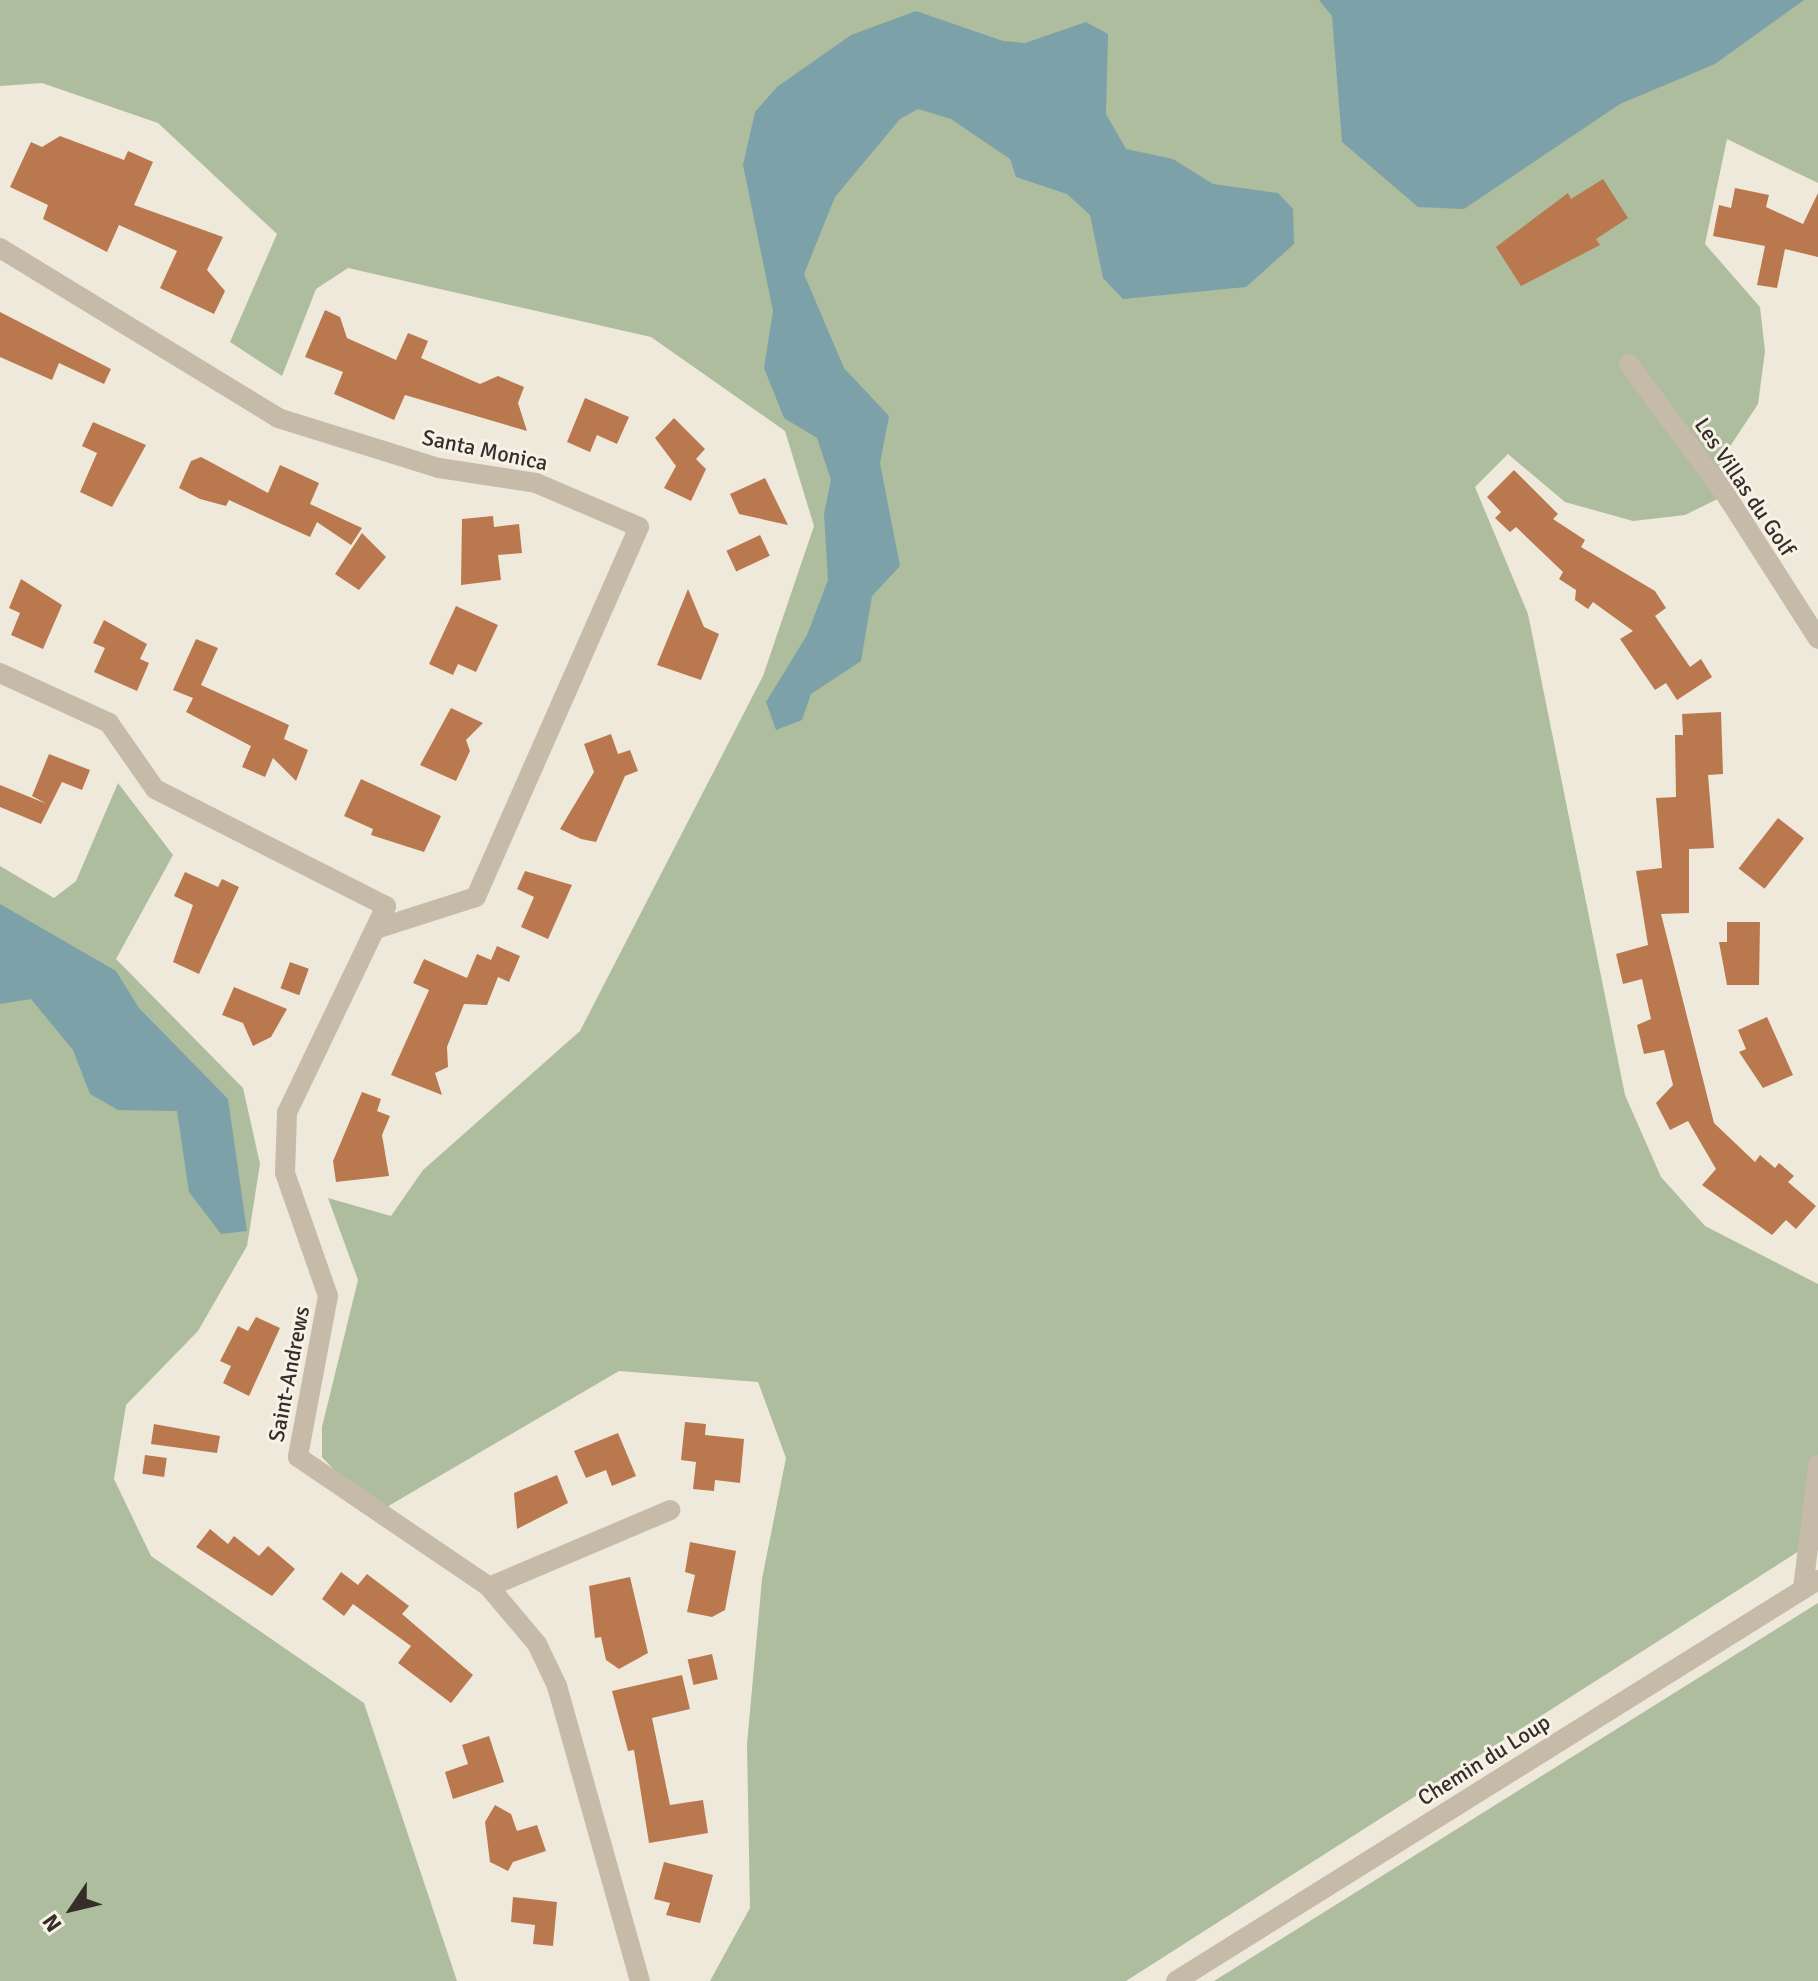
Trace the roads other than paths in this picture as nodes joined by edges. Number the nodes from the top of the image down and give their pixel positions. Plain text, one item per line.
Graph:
1 (0, 248) edge
2 (1629, 364) dead end
3 (1818, 639) edge
4 (0, 673) edge
5 (376, 929) junction
6 (1818, 1465) edge
7 (670, 1510) dead end
8 (1811, 1584) edge
9 (489, 1587) junction
10 (640, 1981) edge
11 (1176, 1981) edge

1 - 5 street, Santa Monica
2 - 3 street, Les Villas du Golf
4 - 5 street, Saint-Andrews
5 - 9 street, Saint-Andrews
6 - 8 street
7 - 9 street
8 - 11 street, Chemin du Loup
9 - 10 street, Saint-Andrews

